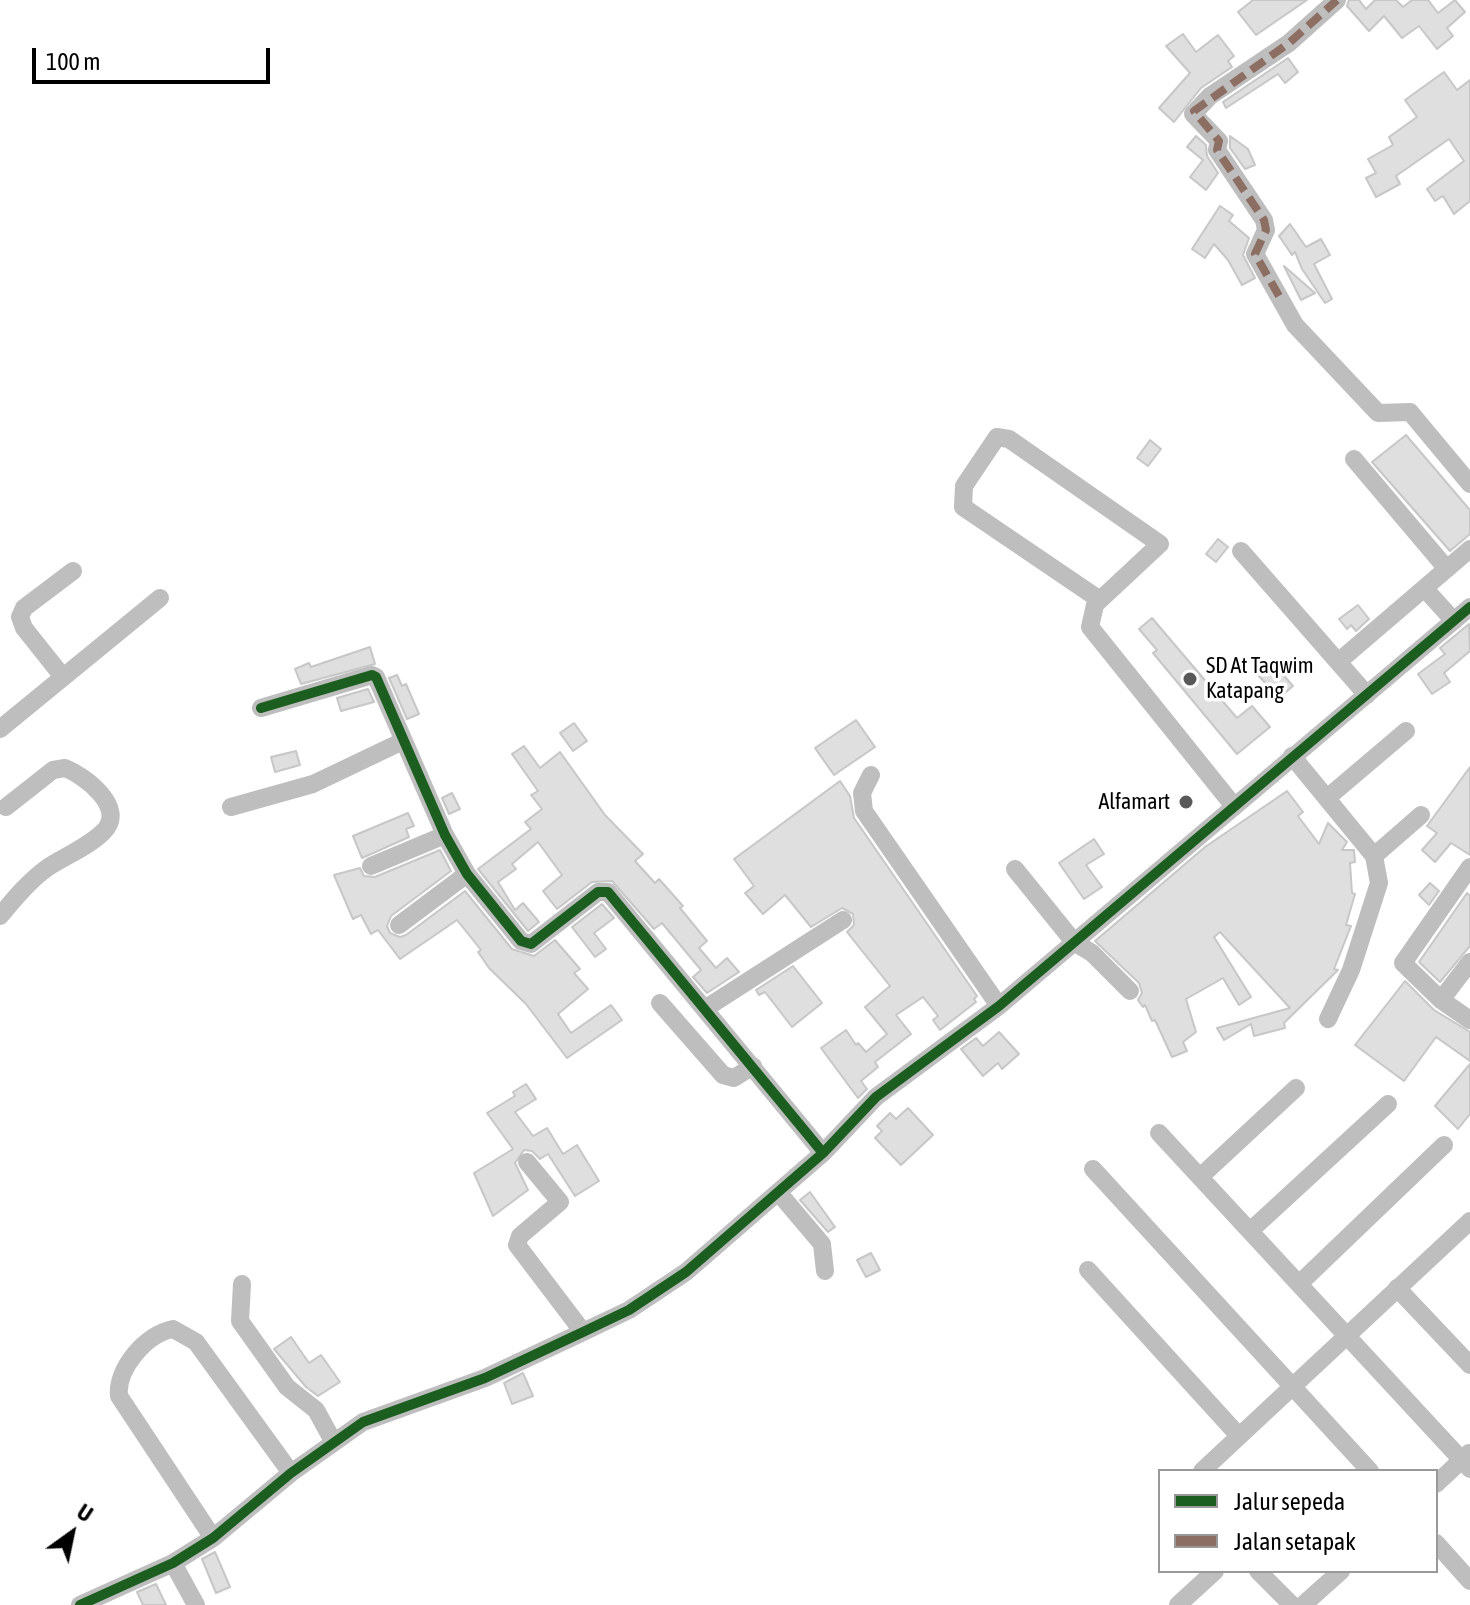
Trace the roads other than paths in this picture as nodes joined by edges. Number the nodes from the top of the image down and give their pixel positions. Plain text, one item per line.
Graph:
1 (1337, 0) edge
2 (1354, 459) dead end
3 (1470, 484) edge
4 (1470, 549) edge
5 (1241, 551) dead end
6 (1447, 569) junction
7 (73, 571) dead end
8 (1425, 589) junction
9 (160, 598) dead end
10 (1100, 600) junction
11 (1470, 607) edge
12 (1454, 621) junction
13 (1338, 662) junction
14 (63, 677) junction
15 (1367, 695) junction
16 (261, 708) dead end
17 (1, 726) edge
18 (1406, 731) dead end
19 (403, 741) junction
20 (1292, 756) junction
21 (871, 775) dead end
22 (1327, 798) junction
23 (1233, 805) junction
24 (6, 807) dead end
25 (231, 807) dead end
26 (1421, 815) dead end
27 (445, 835) junction
28 (1374, 856) junction
29 (371, 866) dead end
30 (1470, 867) edge
31 (1015, 869) dead end
32 (467, 874) junction
33 (0, 916) edge
34 (843, 920) dead end
35 (399, 925) dead end
36 (1074, 942) junction
37 (1470, 962) edge
38 (1130, 991) dead end
39 (1441, 1000) junction
40 (660, 1003) dead end
41 (999, 1006) junction
42 (706, 1008) junction
43 (1328, 1019) dead end
44 (1470, 1020) edge
45 (753, 1066) junction
46 (1296, 1088) dead end
47 (1388, 1104) dead end
48 (1159, 1133) dead end
49 (1444, 1145) dead end
50 (823, 1153) junction
51 (527, 1162) dead end
52 (1093, 1169) dead end
53 (1200, 1177) junction
54 (778, 1192) junction
55 (1470, 1221) edge
56 (1250, 1231) junction
57 (1088, 1270) dead end
58 (825, 1271) dead end
59 (242, 1284) dead end
60 (1299, 1284) junction
61 (1397, 1288) junction
62 (583, 1332) junction
63 (1470, 1335) edge
64 (1346, 1336) junction
65 (1455, 1350) junction
66 (1470, 1365) edge
67 (1292, 1386) junction
68 (1239, 1436) junction
69 (333, 1441) junction
70 (1467, 1461) edge
71 (1204, 1469) edge
72 (1368, 1469) edge
73 (291, 1473) junction
74 (1438, 1483) edge
75 (213, 1538) junction
76 (1438, 1545) edge
77 (173, 1563) junction
78 (1213, 1573) edge
79 (1260, 1573) edge
80 (1339, 1573) edge
81 (1470, 1581) edge
82 (80, 1605) edge
83 (196, 1605) edge
84 (1178, 1605) edge
85 (1292, 1605) edge
86 (1303, 1605) edge

1 - 3 street
2 - 6 street
4 - 6 street
5 - 13 street
6 - 8 street
7 - 14 street
8 - 12 street
8 - 13 street
9 - 14 street
10 - 10 street
10 - 23 street
11 - 12 street
12 - 15 street
13 - 15 street
14 - 17 street
15 - 20 street
16 - 19 street
18 - 22 street
19 - 25 street
19 - 27 street
20 - 22 street
20 - 23 street
21 - 41 street
22 - 28 street
23 - 36 street
24 - 33 street
26 - 28 street
27 - 29 street
27 - 32 street
28 - 43 street
30 - 39 street
31 - 36 street
32 - 35 street
32 - 42 street
34 - 42 street
36 - 38 street
36 - 41 street
37 - 39 street
39 - 44 street
40 - 45 street
41 - 50 street
42 - 45 street
45 - 50 street
46 - 53 street
47 - 56 street
48 - 53 street
49 - 60 street
50 - 54 street
51 - 62 street
52 - 67 street
53 - 56 street
54 - 58 street
54 - 62 street
55 - 61 street
56 - 60 street
57 - 68 street
59 - 69 street
60 - 64 street
61 - 64 street
61 - 65 street
62 - 69 street
63 - 65 street
64 - 67 street
64 - 70 street
65 - 66 street
67 - 68 street
67 - 72 street
68 - 71 street
69 - 73 street
70 - 74 street
73 - 75 street
73 - 75 street
75 - 77 street
76 - 81 street
77 - 82 street
77 - 83 street
78 - 84 street
79 - 85 street
80 - 86 street

